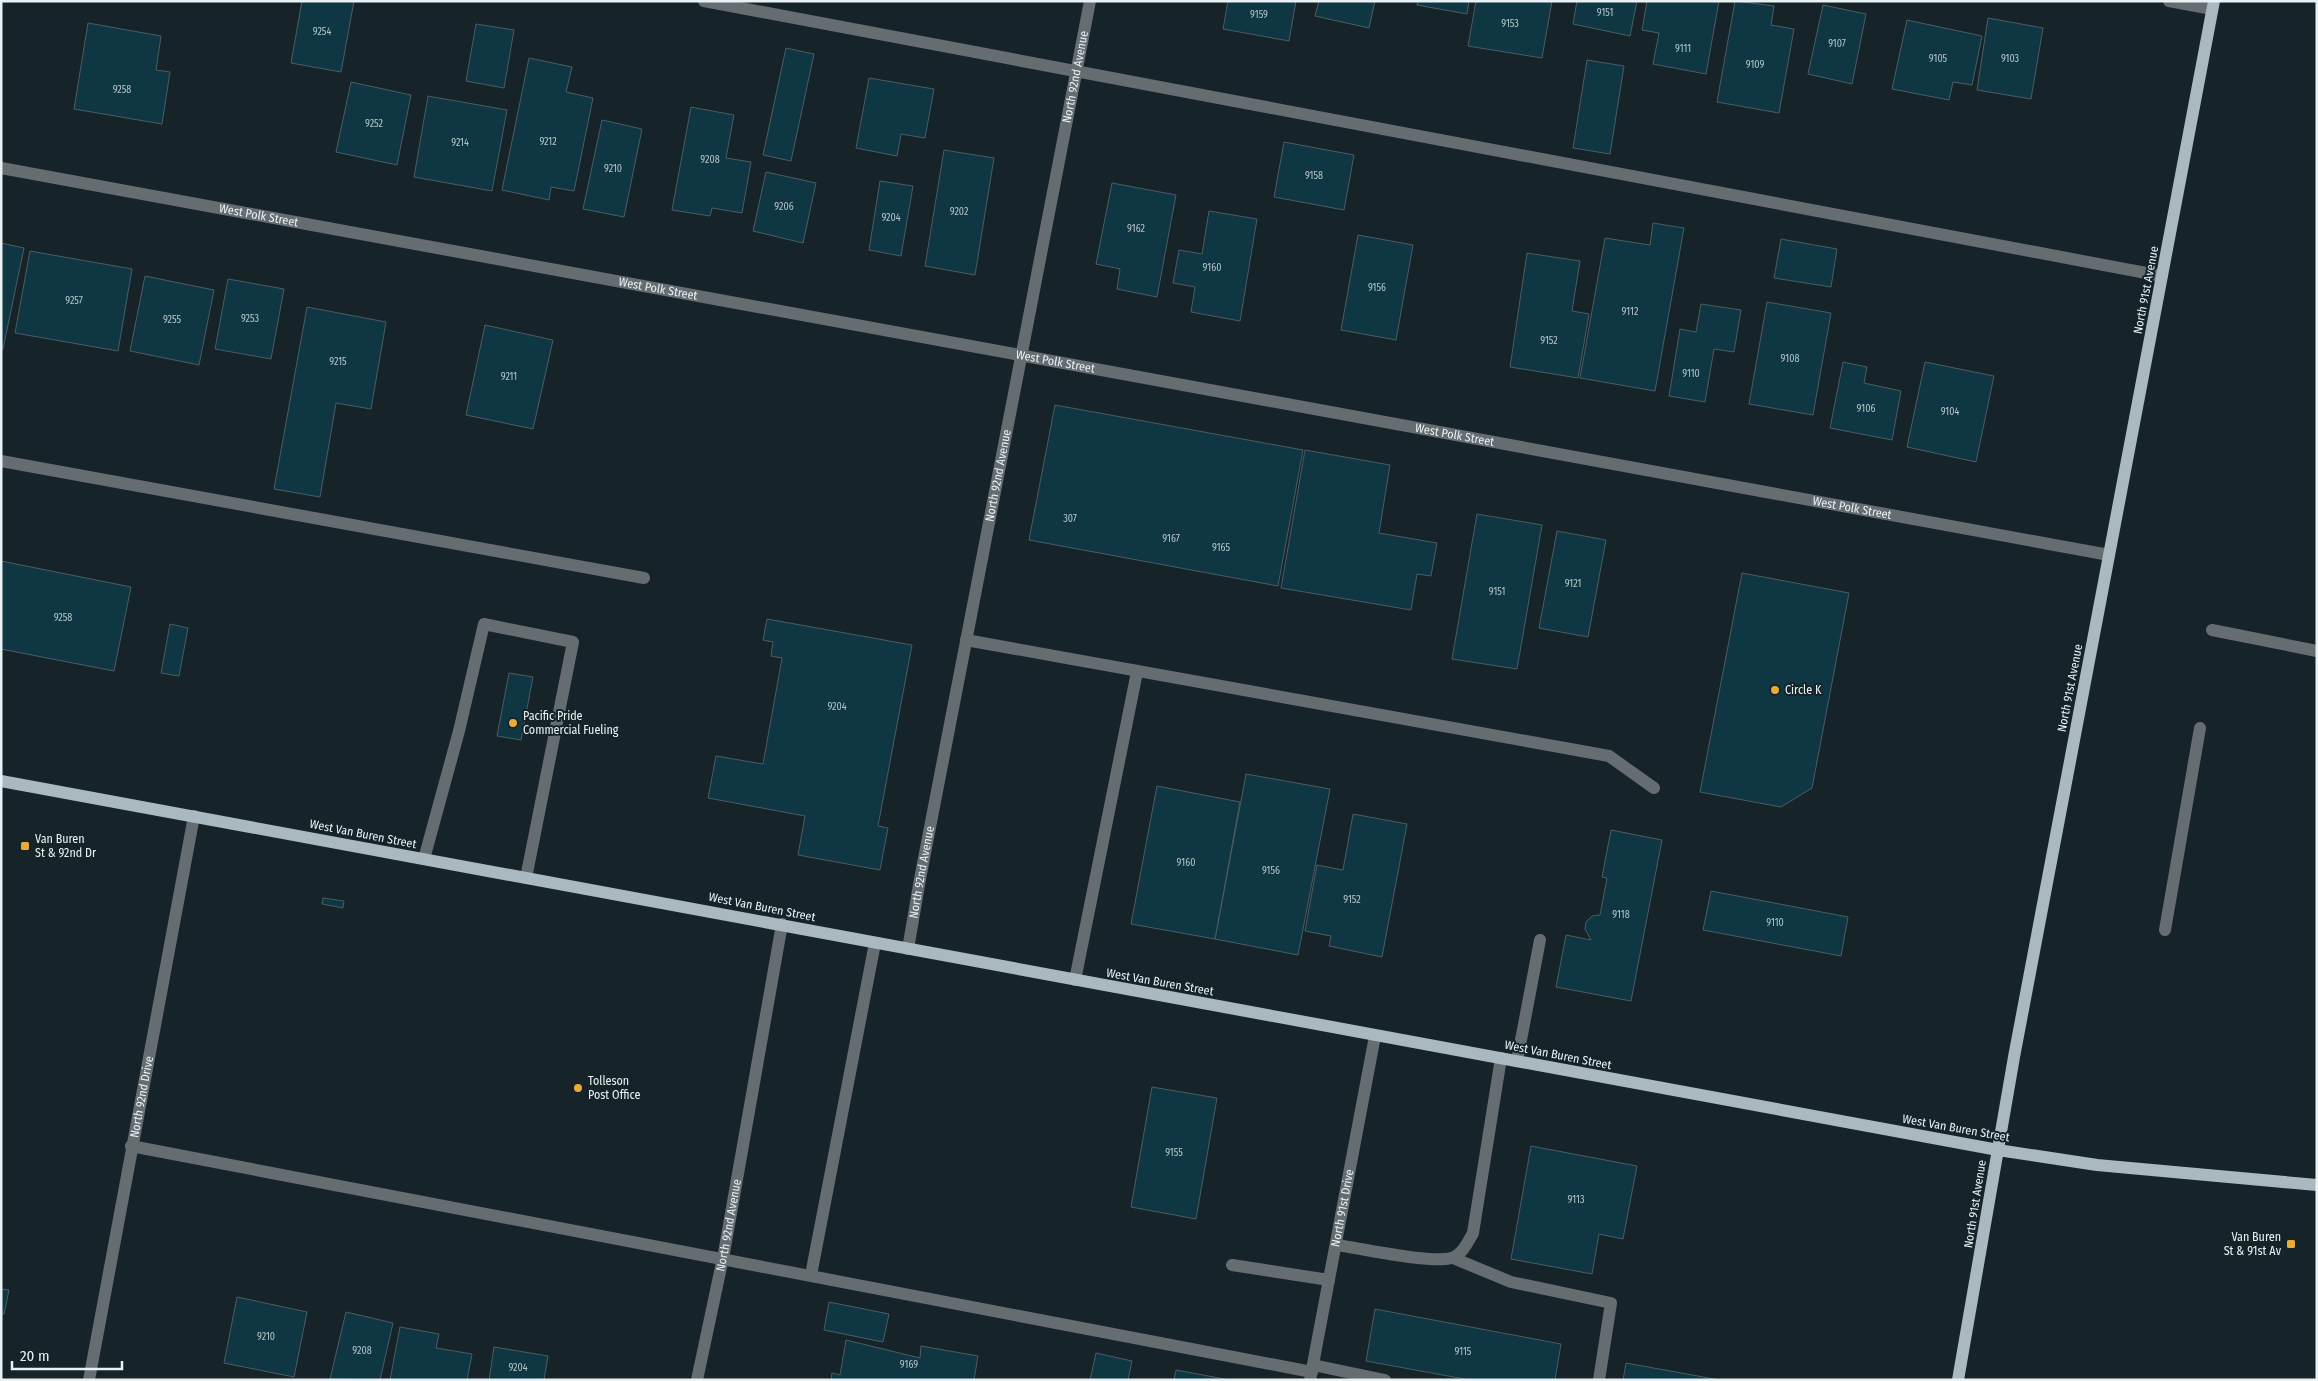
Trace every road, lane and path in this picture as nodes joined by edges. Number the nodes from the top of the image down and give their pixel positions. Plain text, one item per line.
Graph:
1 (704, 1) edge
2 (1090, 1) edge
3 (2169, 1) edge
4 (2213, 5) edge
5 (1076, 71) junction
6 (1, 168) edge
7 (2162, 276) junction
8 (1022, 356) junction
9 (1, 461) edge
10 (2109, 555) junction
11 (644, 578) dead end
12 (2212, 630) dead end
13 (966, 640) junction
14 (2317, 651) edge
15 (1137, 672) junction
16 (2200, 728) dead end
17 (1, 781) edge
18 (1654, 788) dead end
19 (194, 816) junction
20 (424, 859) junction
21 (526, 878) junction
22 (782, 924) junction
23 (2165, 930) dead end
24 (1540, 940) dead end
25 (875, 943) junction
26 (908, 949) junction
27 (1076, 980) junction
28 (1375, 1036) junction
29 (1501, 1058) junction
30 (1517, 1062) junction
31 (132, 1146) junction
32 (1998, 1150) junction
33 (2317, 1185) edge
34 (1336, 1245) junction
35 (723, 1258) junction
36 (1453, 1258) junction
37 (1232, 1266) dead end
38 (810, 1275) junction
39 (1329, 1280) junction
40 (1312, 1372) edge
41 (89, 1380) edge
42 (697, 1380) edge
43 (1385, 1380) edge
44 (1598, 1380) edge
45 (1958, 1380) edge

1 - 5 street
2 - 5 street, North 92nd Avenue
3 - 4 street
4 - 7 main road, North 91st Avenue
5 - 7 street
5 - 8 street, North 92nd Avenue
6 - 8 street, West Polk Street
7 - 10 main road, North 91st Avenue
8 - 10 street, West Polk Street
8 - 13 street, North 92nd Avenue
9 - 11 street
10 - 32 main road, North 91st Avenue
12 - 14 street
13 - 15 street
13 - 26 street, North 92nd Avenue
15 - 18 street
15 - 27 street
16 - 23 street
17 - 19 main road, West Van Buren Street
19 - 20 main road, West Van Buren Street
19 - 31 street, North 92nd Drive
20 - 21 main road, West Van Buren Street
20 - 21 street
21 - 22 main road, West Van Buren Street
22 - 25 main road, West Van Buren Street
22 - 35 street, North 92nd Avenue
24 - 30 street
25 - 26 main road, West Van Buren Street
25 - 38 street
26 - 27 main road, West Van Buren Street
27 - 28 main road, West Van Buren Street
28 - 29 main road, West Van Buren Street
28 - 34 street, North 91st Drive
29 - 30 main road, West Van Buren Street
29 - 36 street
30 - 32 main road, West Van Buren Street
31 - 35 street
31 - 41 street, North 92nd Drive
32 - 33 main road, West Van Buren Street
32 - 45 main road, North 91st Avenue
34 - 36 street
34 - 39 street, North 91st Drive
35 - 38 street
35 - 42 street, North 92nd Avenue
36 - 44 street
37 - 39 street
38 - 40 street
39 - 40 street, North 91st Drive
40 - 43 street

